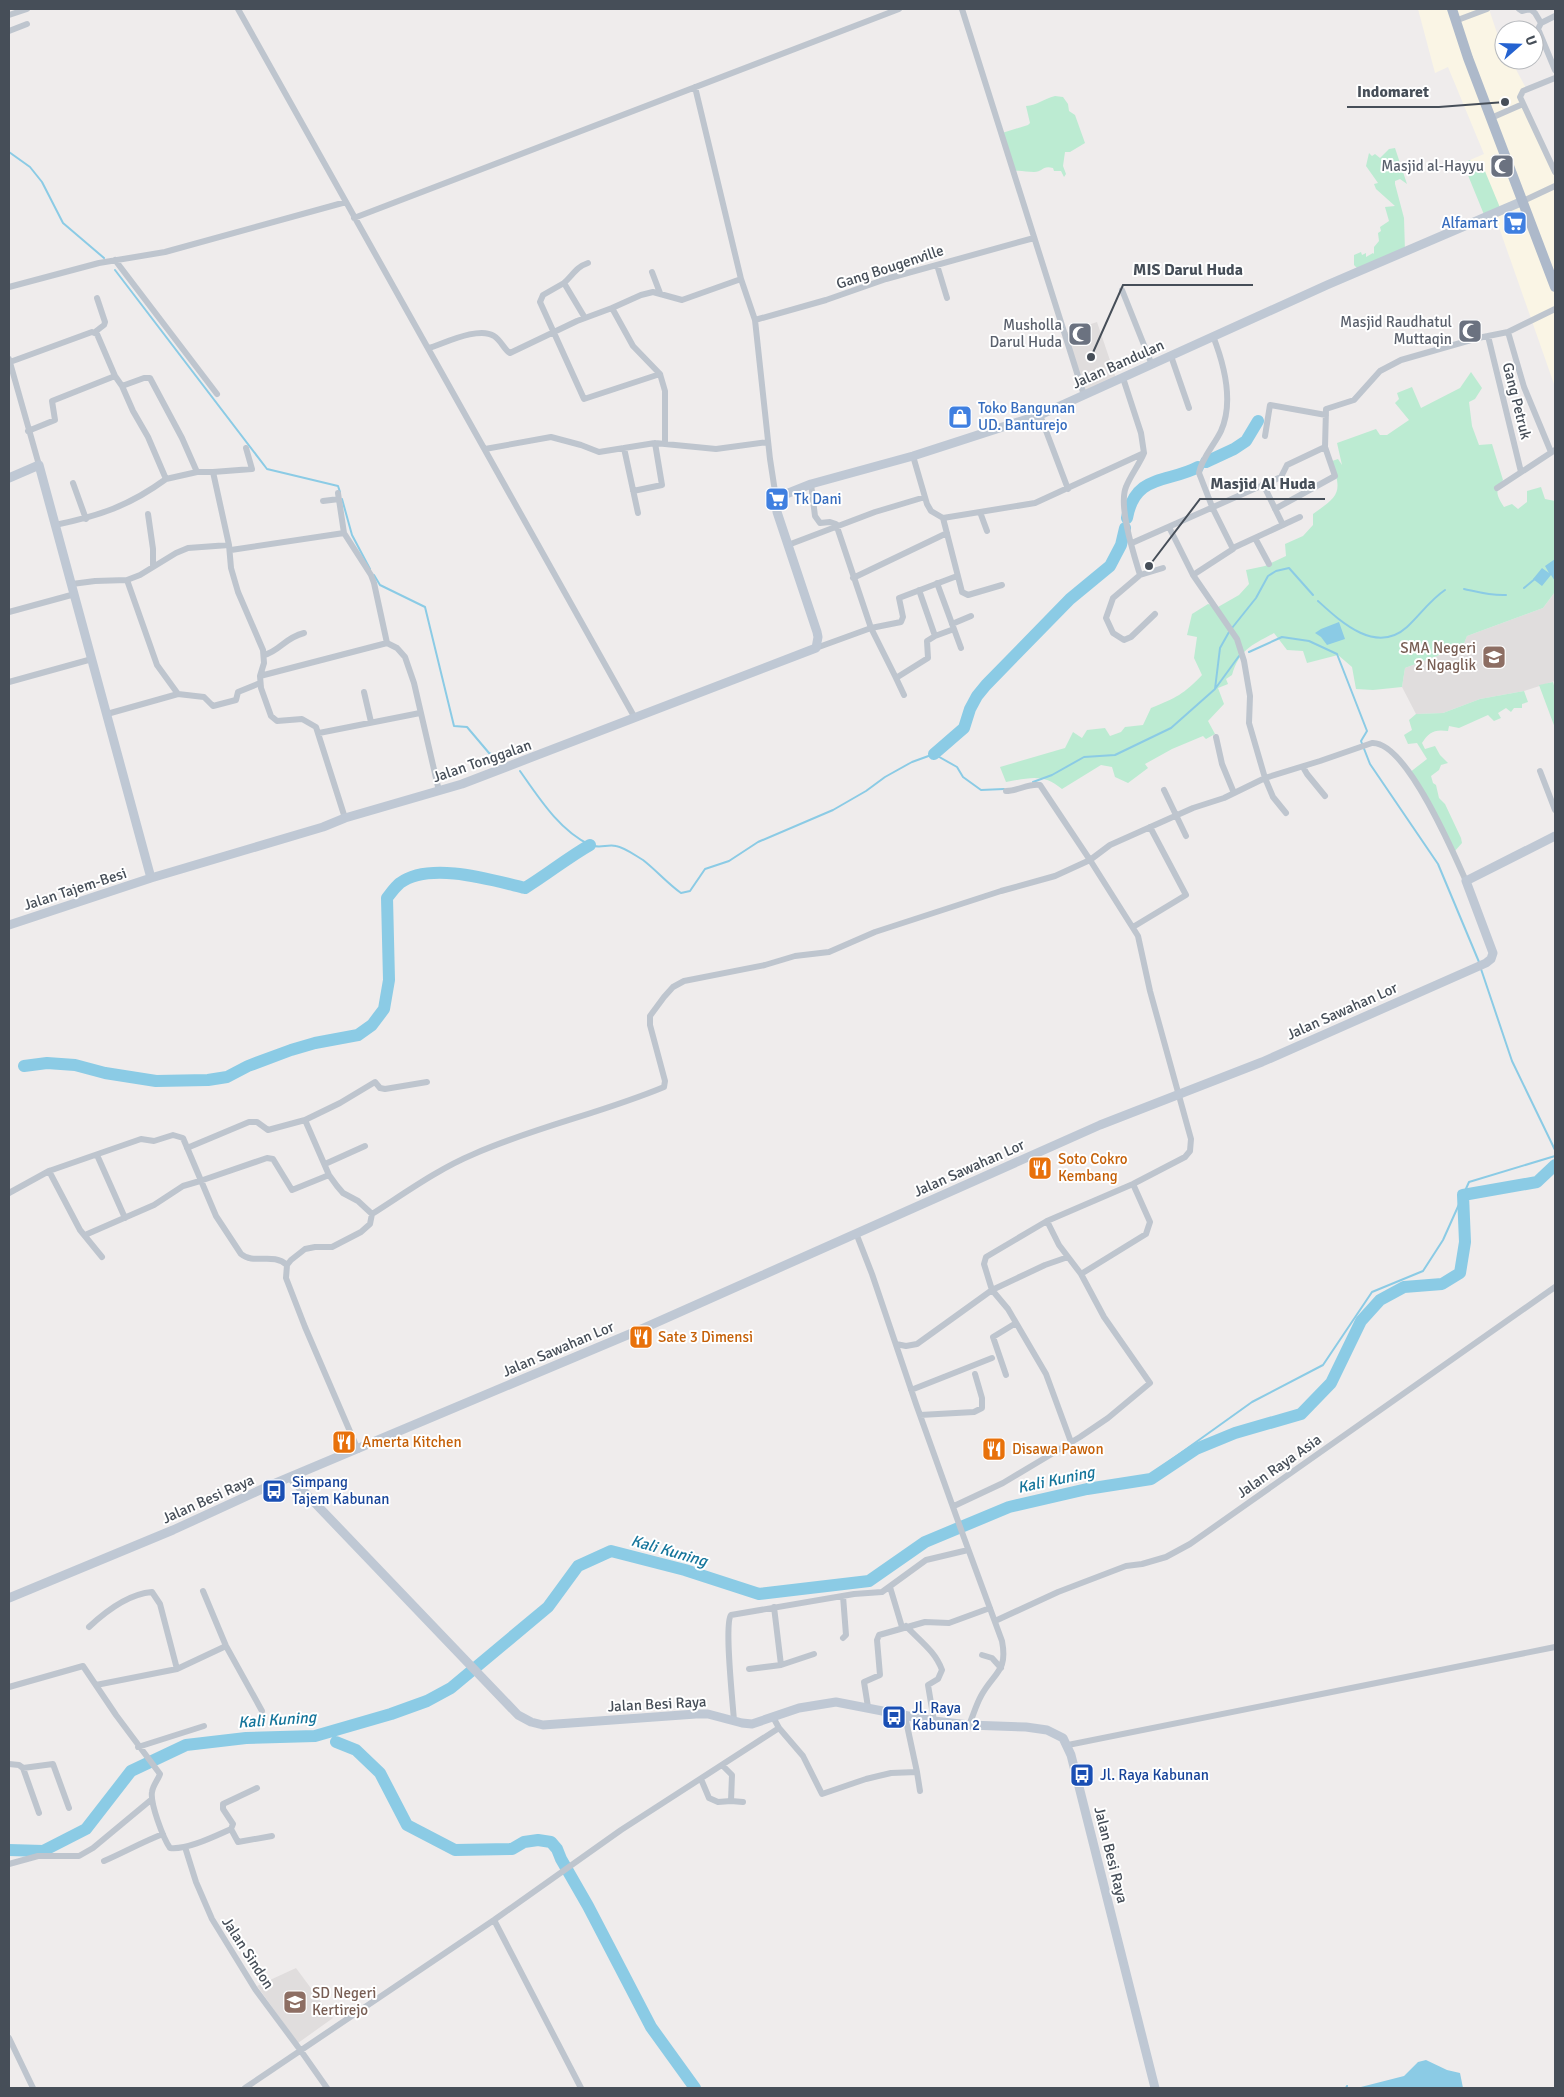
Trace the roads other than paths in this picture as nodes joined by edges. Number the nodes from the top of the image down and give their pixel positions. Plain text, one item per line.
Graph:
1 (27, 9) edge
2 (238, 9) edge
3 (899, 9) edge
4 (962, 9) edge
5 (1452, 9) edge
6 (1487, 9) edge
7 (1519, 9) edge
8 (9, 15) edge
9 (1539, 20) edge
10 (1455, 21) junction
11 (27, 24) dead end
12 (9, 31) edge
13 (1544, 44) edge
14 (1555, 70) edge
15 (1555, 78) edge
16 (695, 87) junction
17 (1523, 104) junction
18 (1491, 118) junction
19 (1555, 172) edge
20 (1555, 186) edge
21 (1523, 201) junction
22 (346, 202) junction
23 (354, 218) junction
24 (1034, 238) junction
25 (115, 260) junction
26 (588, 263) dead end
27 (937, 265) junction
28 (652, 272) dead end
29 (741, 279) junction
30 (564, 282) junction
31 (9, 287) edge
32 (1555, 287) edge
33 (1122, 290) dead end
34 (660, 293) junction
35 (97, 298) dead end
36 (947, 298) dead end
37 (612, 308) junction
38 (1555, 309) edge
39 (585, 318) junction
40 (755, 320) junction
41 (95, 332) junction
42 (554, 332) junction
43 (1508, 332) junction
44 (1213, 336) junction
45 (1488, 336) junction
46 (429, 348) junction
47 (1171, 356) junction
48 (9, 360) edge
49 (1152, 365) junction
50 (660, 374) junction
51 (115, 376) junction
52 (1123, 378) junction
53 (122, 386) junction
54 (217, 394) dead end
55 (1084, 395) junction
56 (1189, 408) dead end
57 (1326, 412) junction
58 (1040, 415) junction
59 (28, 431) junction
60 (1265, 436) dead end
61 (768, 442) junction
62 (655, 443) junction
63 (665, 444) junction
64 (1325, 446) junction
65 (246, 448) dead end
66 (624, 448) junction
67 (485, 449) junction
68 (1553, 451) edge
69 (1144, 453) junction
70 (913, 456) junction
71 (38, 466) junction
72 (197, 472) junction
73 (213, 472) junction
74 (1521, 472) junction
75 (9, 478) edge
76 (166, 479) junction
77 (74, 483) dead end
78 (811, 484) junction
79 (1263, 484) junction
80 (1497, 488) dead end
81 (1068, 489) junction
82 (633, 491) junction
83 (924, 497) junction
84 (776, 498) junction
85 (324, 501) dead end
86 (1212, 509) junction
87 (1275, 509) junction
88 (980, 512) junction
89 (638, 513) dead end
90 (148, 514) dead end
91 (1300, 517) dead end
92 (942, 518) junction
93 (86, 519) junction
94 (55, 525) junction
95 (1282, 525) junction
96 (837, 527) junction
97 (1169, 527) junction
98 (987, 531) dead end
99 (344, 533) junction
100 (947, 533) junction
101 (1255, 538) junction
102 (1132, 543) junction
103 (788, 545) junction
104 (230, 547) junction
105 (1232, 549) junction
106 (1269, 564) dead end
107 (153, 566) junction
108 (1163, 568) dead end
109 (1140, 575) junction
110 (1193, 575) junction
111 (957, 576) junction
112 (853, 578) junction
113 (126, 580) junction
114 (937, 583) junction
115 (1002, 584) dead end
116 (73, 589) junction
117 (919, 590) junction
118 (9, 612) edge
119 (1155, 614) dead end
120 (971, 616) dead end
121 (953, 626) junction
122 (871, 628) junction
123 (304, 633) dead end
124 (936, 636) junction
125 (387, 643) junction
126 (816, 648) junction
127 (961, 648) dead end
128 (264, 655) junction
129 (92, 658) junction
130 (896, 678) junction
131 (260, 680) junction
132 (9, 682) edge
133 (364, 692) dead end
134 (178, 694) junction
135 (904, 695) dead end
136 (420, 713) junction
137 (107, 714) junction
138 (635, 718) junction
139 (372, 722) junction
140 (319, 733) junction
141 (1216, 736) dead end
142 (1304, 767) junction
143 (1540, 771) dead end
144 (1265, 778) junction
145 (439, 790) junction
146 (1164, 790) dead end
147 (1006, 791) dead end
148 (1234, 793) junction
149 (1325, 796) dead end
150 (1555, 810) edge
151 (1286, 813) dead end
152 (1176, 816) junction
153 (344, 818) junction
154 (1150, 827) junction
155 (1186, 836) dead end
156 (1555, 836) edge
157 (1090, 860) junction
158 (151, 878) junction
159 (1466, 881) junction
160 (9, 925) edge
161 (1133, 927) junction
162 (428, 1082) dead end
163 (1178, 1096) junction
164 (305, 1120) junction
165 (365, 1146) dead end
166 (187, 1148) junction
167 (97, 1155) junction
168 (325, 1164) junction
169 (49, 1171) junction
170 (329, 1175) junction
171 (200, 1181) junction
172 (1133, 1184) junction
173 (9, 1193) edge
174 (372, 1214) junction
175 (125, 1218) junction
176 (1047, 1220) junction
177 (856, 1233) junction
178 (85, 1235) junction
179 (102, 1257) dead end
180 (1068, 1257) junction
181 (287, 1265) junction
182 (1082, 1274) junction
183 (1555, 1287) edge
184 (992, 1290) junction
185 (1016, 1323) junction
186 (896, 1344) junction
187 (992, 1358) dead end
188 (975, 1374) dead end
189 (1006, 1374) dead end
190 (911, 1390) junction
191 (920, 1415) junction
192 (1071, 1442) junction
193 (358, 1450) junction
194 (291, 1478) junction
195 (954, 1506) junction
196 (968, 1550) junction
197 (890, 1587) junction
198 (203, 1591) dead end
199 (843, 1596) junction
200 (9, 1598) edge
201 (774, 1608) junction
202 (990, 1608) junction
203 (995, 1621) junction
204 (89, 1627) dead end
205 (904, 1627) junction
206 (843, 1638) dead end
207 (226, 1646) junction
208 (1555, 1648) edge
209 (814, 1654) dead end
210 (982, 1655) dead end
211 (782, 1665) junction
212 (1001, 1668) junction
213 (178, 1669) junction
214 (749, 1669) dead end
215 (96, 1685) junction
216 (9, 1686) edge
217 (868, 1707) junction
218 (262, 1711) dead end
219 (905, 1716) junction
220 (773, 1717) junction
221 (934, 1721) junction
222 (734, 1722) junction
223 (969, 1725) junction
224 (204, 1726) dead end
225 (779, 1728) junction
226 (1068, 1745) junction
227 (140, 1749) junction
228 (9, 1764) edge
229 (722, 1765) junction
230 (23, 1768) junction
231 (917, 1772) junction
232 (701, 1779) junction
233 (258, 1788) dead end
234 (920, 1791) dead end
235 (152, 1799) junction
236 (731, 1801) junction
237 (743, 1802) dead end
238 (69, 1808) dead end
239 (39, 1813) dead end
240 (231, 1829) junction
241 (163, 1834) junction
242 (272, 1836) dead end
243 (185, 1847) junction
244 (104, 1861) dead end
245 (9, 1864) edge
246 (494, 1920) junction
247 (9, 2038) edge
248 (302, 2051) junction
249 (33, 2088) edge
250 (245, 2088) edge
251 (327, 2088) edge
252 (581, 2088) edge
253 (1155, 2088) edge

1 - 8 street
2 - 22 street
3 - 16 street
4 - 24 street
5 - 10 main road
6 - 10 street
7 - 9 street
10 - 18 main road
11 - 12 street
13 - 14 street
15 - 17 street
16 - 23 street
16 - 29 street
17 - 18 street
17 - 19 street
18 - 21 main road
20 - 21 street
21 - 32 main road
21 - 44 street, Jalan Bandulan
22 - 23 street
22 - 25 street
23 - 46 street
24 - 27 street, Gang Bougenville
24 - 55 street
25 - 31 street
25 - 54 street
26 - 30 street
27 - 36 street
27 - 40 street, Gang Bougenville
28 - 34 street
29 - 34 street
29 - 40 street
30 - 39 street
30 - 42 street
33 - 49 street
34 - 37 street
35 - 41 street
37 - 39 street
37 - 50 street
38 - 43 street
39 - 42 street
40 - 61 street
41 - 48 street
41 - 51 street
42 - 46 street
42 - 50 street
43 - 45 street
43 - 68 street
44 - 47 street, Jalan Bandulan
44 - 86 street
45 - 57 street
45 - 74 street, Gang Petruk
46 - 67 street
47 - 49 street, Jalan Bandulan
47 - 56 street
48 - 59 street
49 - 52 street, Jalan Bandulan
50 - 63 street
51 - 53 street
51 - 59 street
52 - 55 street, Jalan Bandulan
52 - 69 street
53 - 72 street
53 - 76 street
55 - 58 street, Jalan Bandulan
57 - 60 street
57 - 64 street
58 - 70 street, Jalan Bandulan
58 - 81 street
59 - 71 street
61 - 63 street
61 - 84 street
62 - 63 street
62 - 66 street
62 - 82 street
64 - 79 street
64 - 87 street
65 - 73 street
66 - 67 street
66 - 82 street
67 - 138 street
68 - 74 street
69 - 81 street
69 - 102 street
70 - 78 street, Jalan Bandulan
70 - 83 street
71 - 75 street
71 - 94 street
72 - 73 street
72 - 76 street
73 - 104 street
74 - 80 street
76 - 93 street
77 - 93 street
78 - 84 street, Jalan Bandulan
78 - 96 street
79 - 86 street
79 - 87 street
81 - 88 street
82 - 89 street
83 - 92 street
83 - 96 street
84 - 103 street
85 - 99 street
86 - 97 street
86 - 105 street
87 - 95 street
88 - 92 street
88 - 98 street
90 - 107 street
91 - 95 street
92 - 100 street
93 - 94 street
94 - 116 street
95 - 101 street
96 - 103 street
96 - 112 street
97 - 102 street
97 - 110 street
99 - 104 street
99 - 125 street
100 - 111 street
100 - 112 street
101 - 105 street
101 - 106 street
102 - 109 street
103 - 126 street
104 - 107 street
104 - 128 street
105 - 110 street
107 - 113 street
108 - 109 street
109 - 119 street
110 - 144 street
111 - 114 street
111 - 115 street
112 - 122 street
113 - 116 street
113 - 134 street
114 - 117 street
114 - 121 street
116 - 118 street
116 - 129 street
117 - 122 street
117 - 124 street
120 - 121 street
121 - 124 street
121 - 127 street
122 - 126 street
122 - 130 street
123 - 128 street
124 - 130 street
125 - 131 street
125 - 136 street
126 - 138 street, Jalan Tonggalan
128 - 131 street
129 - 132 street
129 - 137 street
130 - 135 street
131 - 134 street
131 - 140 street
133 - 139 street
134 - 137 street
136 - 139 street
136 - 145 street
137 - 158 street
138 - 145 street, Jalan Tonggalan
139 - 140 street
140 - 153 street
141 - 148 street
142 - 144 street
142 - 149 street
142 - 159 street
143 - 150 street
144 - 148 street
144 - 151 street
145 - 153 street, Jalan Tonggalan
146 - 152 street
147 - 157 street
148 - 152 street
152 - 154 street
152 - 155 street
153 - 158 street, Jalan Tonggalan
154 - 157 street
154 - 161 street
156 - 159 street
157 - 161 street
157 - 174 street
158 - 160 street, Jalan Tajem-Besi
159 - 163 street, Jalan Sawahan Lor
161 - 163 street
162 - 164 street
163 - 172 street
163 - 177 street, Jalan Sawahan Lor
164 - 166 street
164 - 168 street
165 - 168 street
166 - 167 street
166 - 171 street
167 - 169 street
167 - 175 street
168 - 170 street
169 - 173 street
169 - 178 street
170 - 171 street
170 - 174 street
171 - 175 street
171 - 181 street
172 - 176 street
172 - 182 street
174 - 181 street
175 - 178 street
176 - 180 street
176 - 184 street
177 - 186 street
177 - 193 street, Jalan Sawahan Lor
178 - 179 street
180 - 182 street
180 - 184 street
181 - 193 street
182 - 192 street
183 - 203 street, Jalan Raya Asia
184 - 185 street
184 - 186 street
185 - 189 street
185 - 192 street
186 - 190 street
187 - 190 street
188 - 191 street
190 - 191 street
191 - 195 street
192 - 195 street
193 - 194 street, Jalan Sawahan Lor
194 - 200 street, Jalan Besi Raya
194 - 222 street, Jalan Besi Raya
195 - 196 street
196 - 197 street
196 - 202 street
197 - 199 street
197 - 205 street
198 - 207 street
199 - 201 street
199 - 206 street
201 - 211 street
201 - 222 street
202 - 203 street
202 - 205 street
203 - 212 street
204 - 213 street
205 - 217 street
205 - 221 street
207 - 213 street
207 - 218 street
208 - 226 street
209 - 211 street
210 - 212 street
211 - 214 street
212 - 223 street
213 - 215 street
215 - 216 street
215 - 227 street
217 - 219 street, Jalan Besi Raya
217 - 220 street, Jalan Besi Raya
219 - 221 street, Jalan Besi Raya
219 - 231 street
220 - 222 street, Jalan Besi Raya
220 - 225 street
221 - 223 street, Jalan Besi Raya
223 - 226 street, Jalan Besi Raya
224 - 227 street
225 - 229 street
225 - 231 street
226 - 253 street, Jalan Besi Raya
227 - 235 street
228 - 230 street
229 - 232 street
229 - 236 street
230 - 238 street
230 - 239 street
231 - 234 street
232 - 236 street
232 - 246 street
233 - 240 street
235 - 241 street
235 - 245 street
236 - 237 street
240 - 242 street
240 - 243 street
241 - 243 street
241 - 244 street
243 - 248 street, Jalan Sindon
246 - 248 street
246 - 252 street
247 - 249 street
248 - 250 street
248 - 251 street, Jalan Sindon

